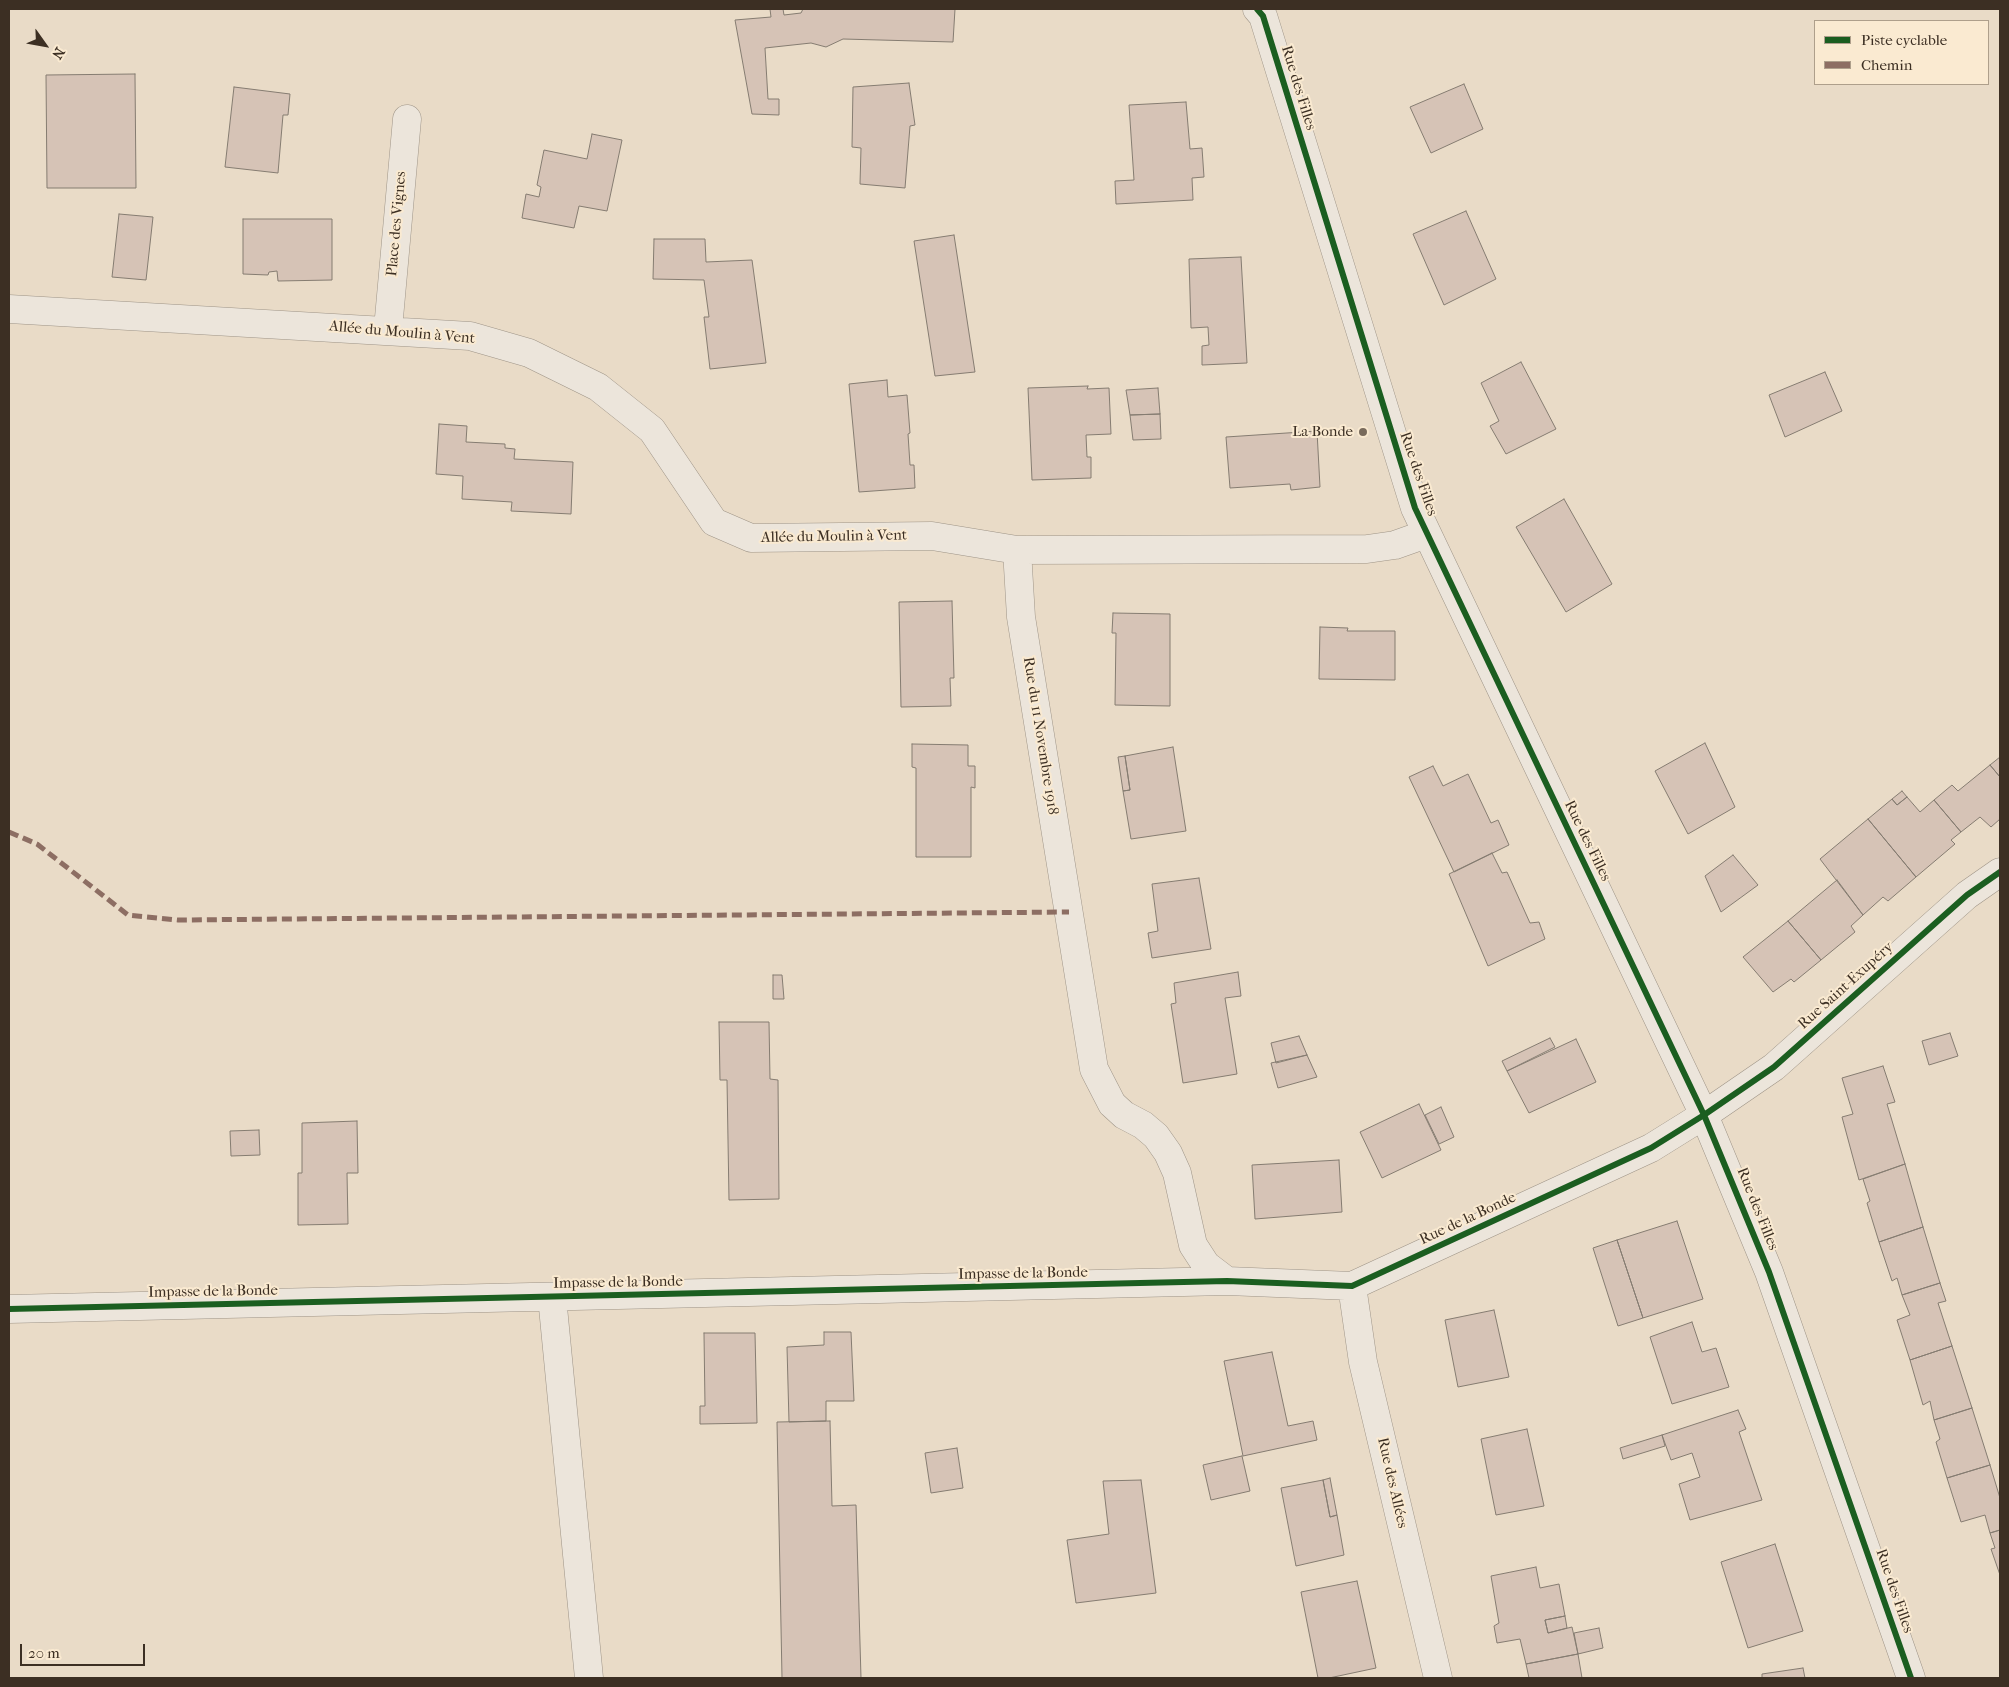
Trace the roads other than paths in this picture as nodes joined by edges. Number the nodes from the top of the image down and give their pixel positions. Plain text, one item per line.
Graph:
1 (1257, 9) edge
2 (407, 119) dead end
3 (9, 309) edge
4 (388, 329) junction
5 (1426, 534) junction
6 (1017, 550) junction
7 (2000, 872) edge
8 (1704, 1115) junction
9 (1227, 1281) junction
10 (1352, 1286) junction
11 (552, 1297) junction
12 (9, 1309) edge
13 (589, 1678) edge
14 (1438, 1678) edge
15 (1911, 1678) edge

1 - 5 street, Rue des Filles
2 - 4 street, Place des Vignes
3 - 4 street, Allée du Moulin à Vent
4 - 6 street, Allée du Moulin à Vent
5 - 6 street
5 - 8 street, Rue des Filles
6 - 9 street, Rue du 11 Novembre 1918
7 - 8 street, Rue Saint-Exupéry
8 - 10 street, Rue de la Bonde
8 - 15 street, Rue des Filles
9 - 10 street, Rue de la Bonde
9 - 11 street, Impasse de la Bonde
10 - 14 street, Rue des Allées
11 - 12 street, Impasse de la Bonde
11 - 13 street

